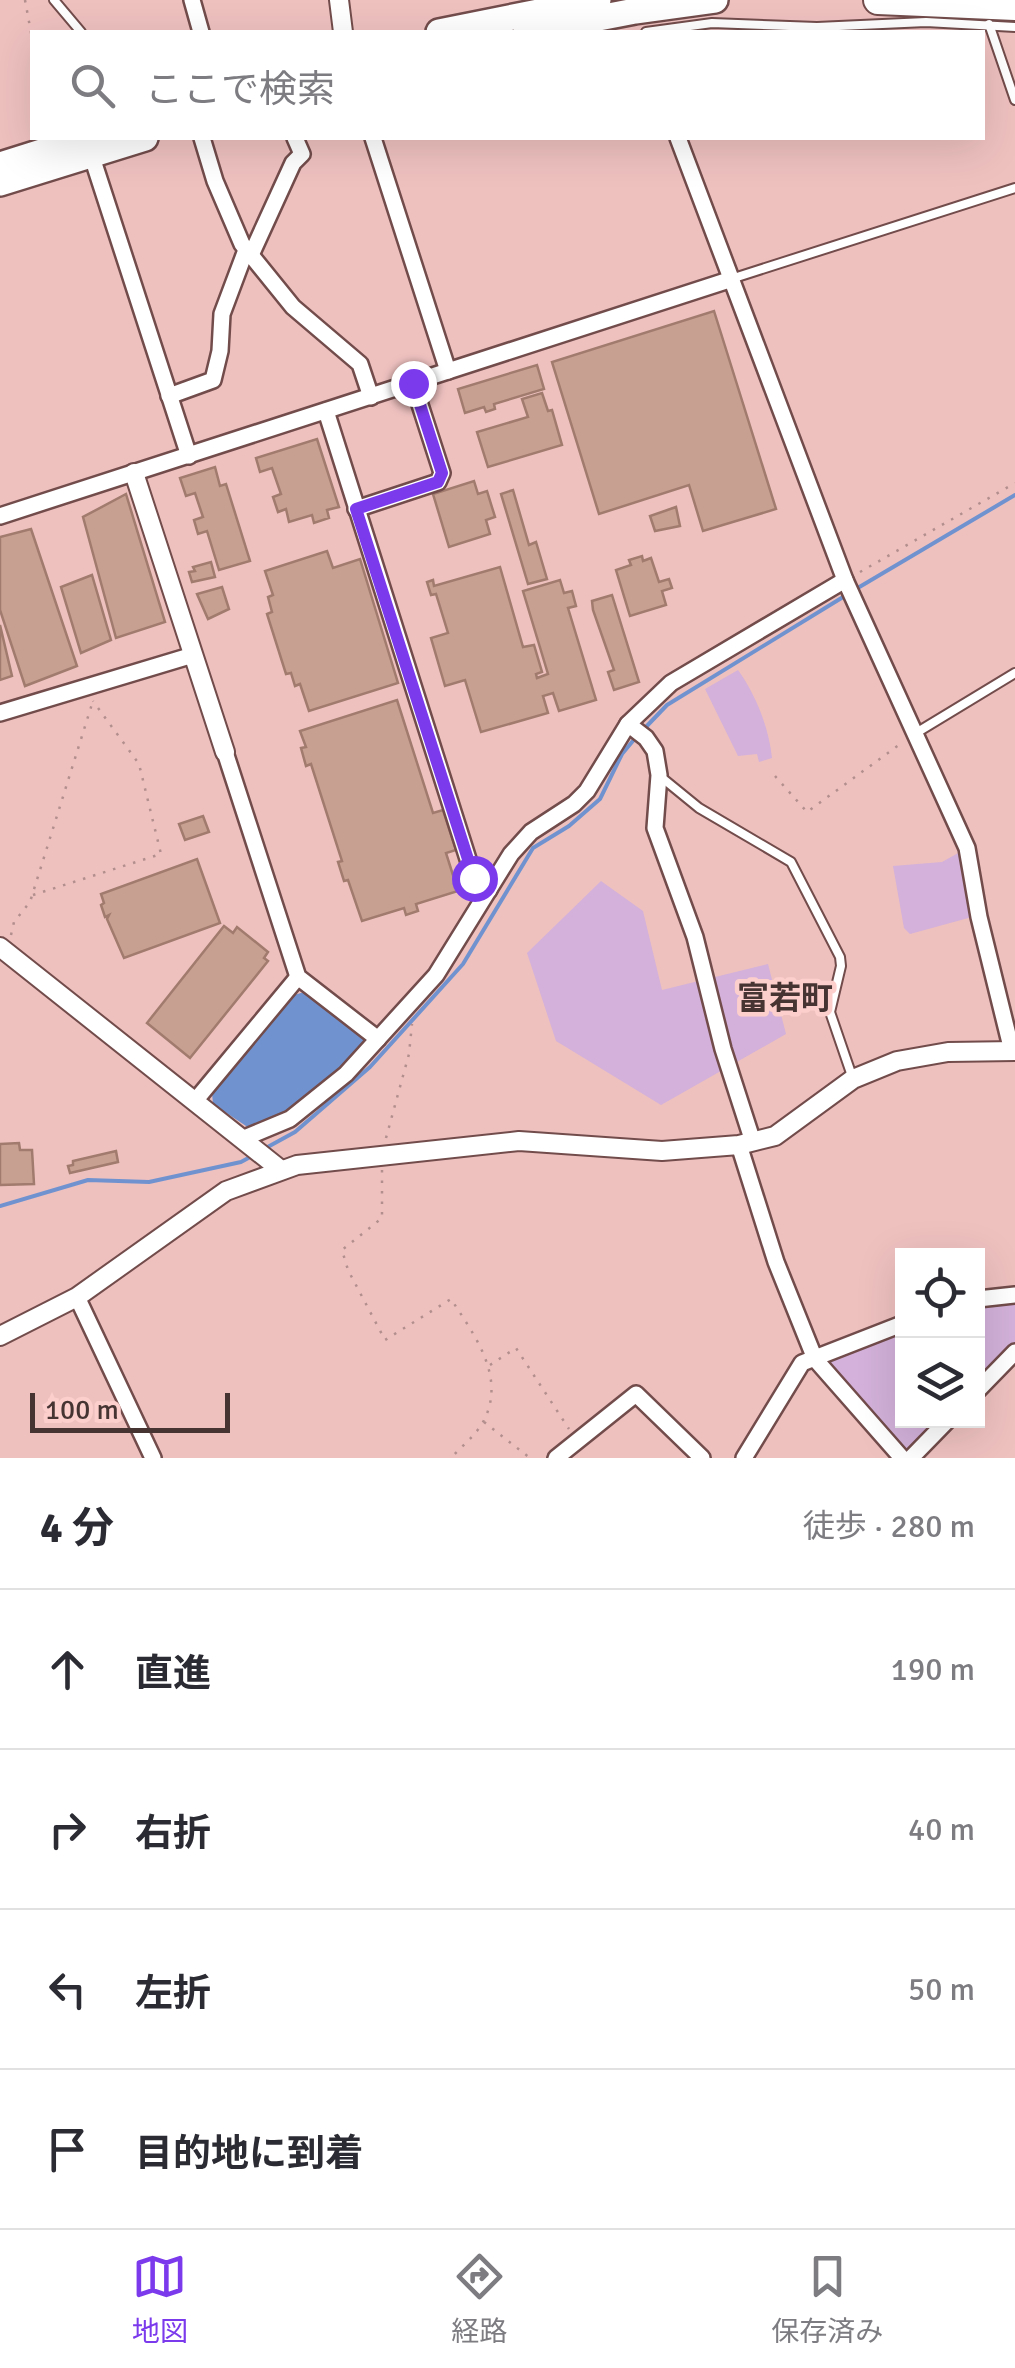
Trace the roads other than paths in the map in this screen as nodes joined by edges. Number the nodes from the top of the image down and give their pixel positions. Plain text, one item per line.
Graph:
1 (54, 0) edge
2 (192, 0) edge
3 (339, 0) edge
4 (598, 0) edge
5 (715, 0) edge
6 (878, 0) edge
7 (1015, 6) edge
8 (989, 24) junction
9 (640, 25) edge
10 (1015, 26) edge
11 (79, 30) edge
12 (200, 30) edge
13 (342, 30) edge
14 (449, 30) edge
15 (559, 30) edge
16 (1015, 100) edge
17 (130, 140) edge
18 (203, 140) edge
19 (296, 140) edge
20 (374, 140) edge
21 (679, 140) edge
22 (89, 146) edge
23 (0, 165) edge
24 (0, 184) edge
25 (1015, 188) edge
26 (249, 252) junction
27 (732, 279) junction
28 (448, 371) junction
29 (413, 383) junction
30 (169, 396) junction
31 (371, 397) junction
32 (326, 411) junction
33 (189, 456) junction
34 (134, 473) junction
35 (356, 509) junction
36 (0, 516) edge
37 (849, 589) junction
38 (193, 655) junction
39 (1015, 673) edge
40 (0, 713) edge
41 (637, 731) junction
42 (916, 733) junction
43 (225, 752) joint
44 (659, 775) junction
45 (489, 890) junction
46 (3, 949) edge
47 (298, 977) junction
48 (378, 1039) junction
49 (1013, 1051) edge
50 (853, 1079) junction
51 (195, 1101) junction
52 (746, 1144) junction
53 (253, 1147) junction
54 (281, 1170) junction
55 (1015, 1295) edge
56 (77, 1297) junction
57 (985, 1297) edge
58 (895, 1327) edge
59 (0, 1336) edge
60 (1015, 1352) edge
61 (815, 1359) junction
62 (985, 1383) edge
63 (940, 1428) edge
64 (153, 1458) edge
65 (556, 1458) edge
66 (702, 1458) edge
67 (744, 1458) edge
68 (902, 1458) edge
69 (912, 1458) edge

1 - 11 lane
2 - 12 street
3 - 13 street
4 - 14 highway
5 - 9 highway
6 - 7 highway
8 - 9 lane
8 - 10 lane
8 - 16 lane
9 - 15 highway
17 - 22 highway
18 - 26 street
19 - 26 street
20 - 28 street
21 - 27 street
22 - 23 highway
22 - 24 highway
22 - 30 street
25 - 27 lane
26 - 30 street
26 - 31 street
27 - 28 street
27 - 37 street
28 - 29 street
29 - 31 street
29 - 35 street
30 - 33 street
31 - 32 street
32 - 33 street
32 - 35 street
33 - 34 street
34 - 36 street
34 - 38 street
35 - 45 street
37 - 41 street
37 - 42 street
38 - 40 street
38 - 43 street
39 - 42 lane
41 - 44 street
41 - 45 street
42 - 49 street
43 - 47 street
44 - 50 lane
44 - 52 street
45 - 48 street
46 - 51 street
47 - 48 street
47 - 51 street
48 - 53 street
49 - 50 street
50 - 52 street
51 - 53 street
52 - 54 street
52 - 61 street
53 - 54 street
54 - 56 street
55 - 57 street
56 - 59 street
56 - 64 street
58 - 61 street
60 - 62 street
61 - 67 street
61 - 68 street
63 - 69 street
65 - 66 street

